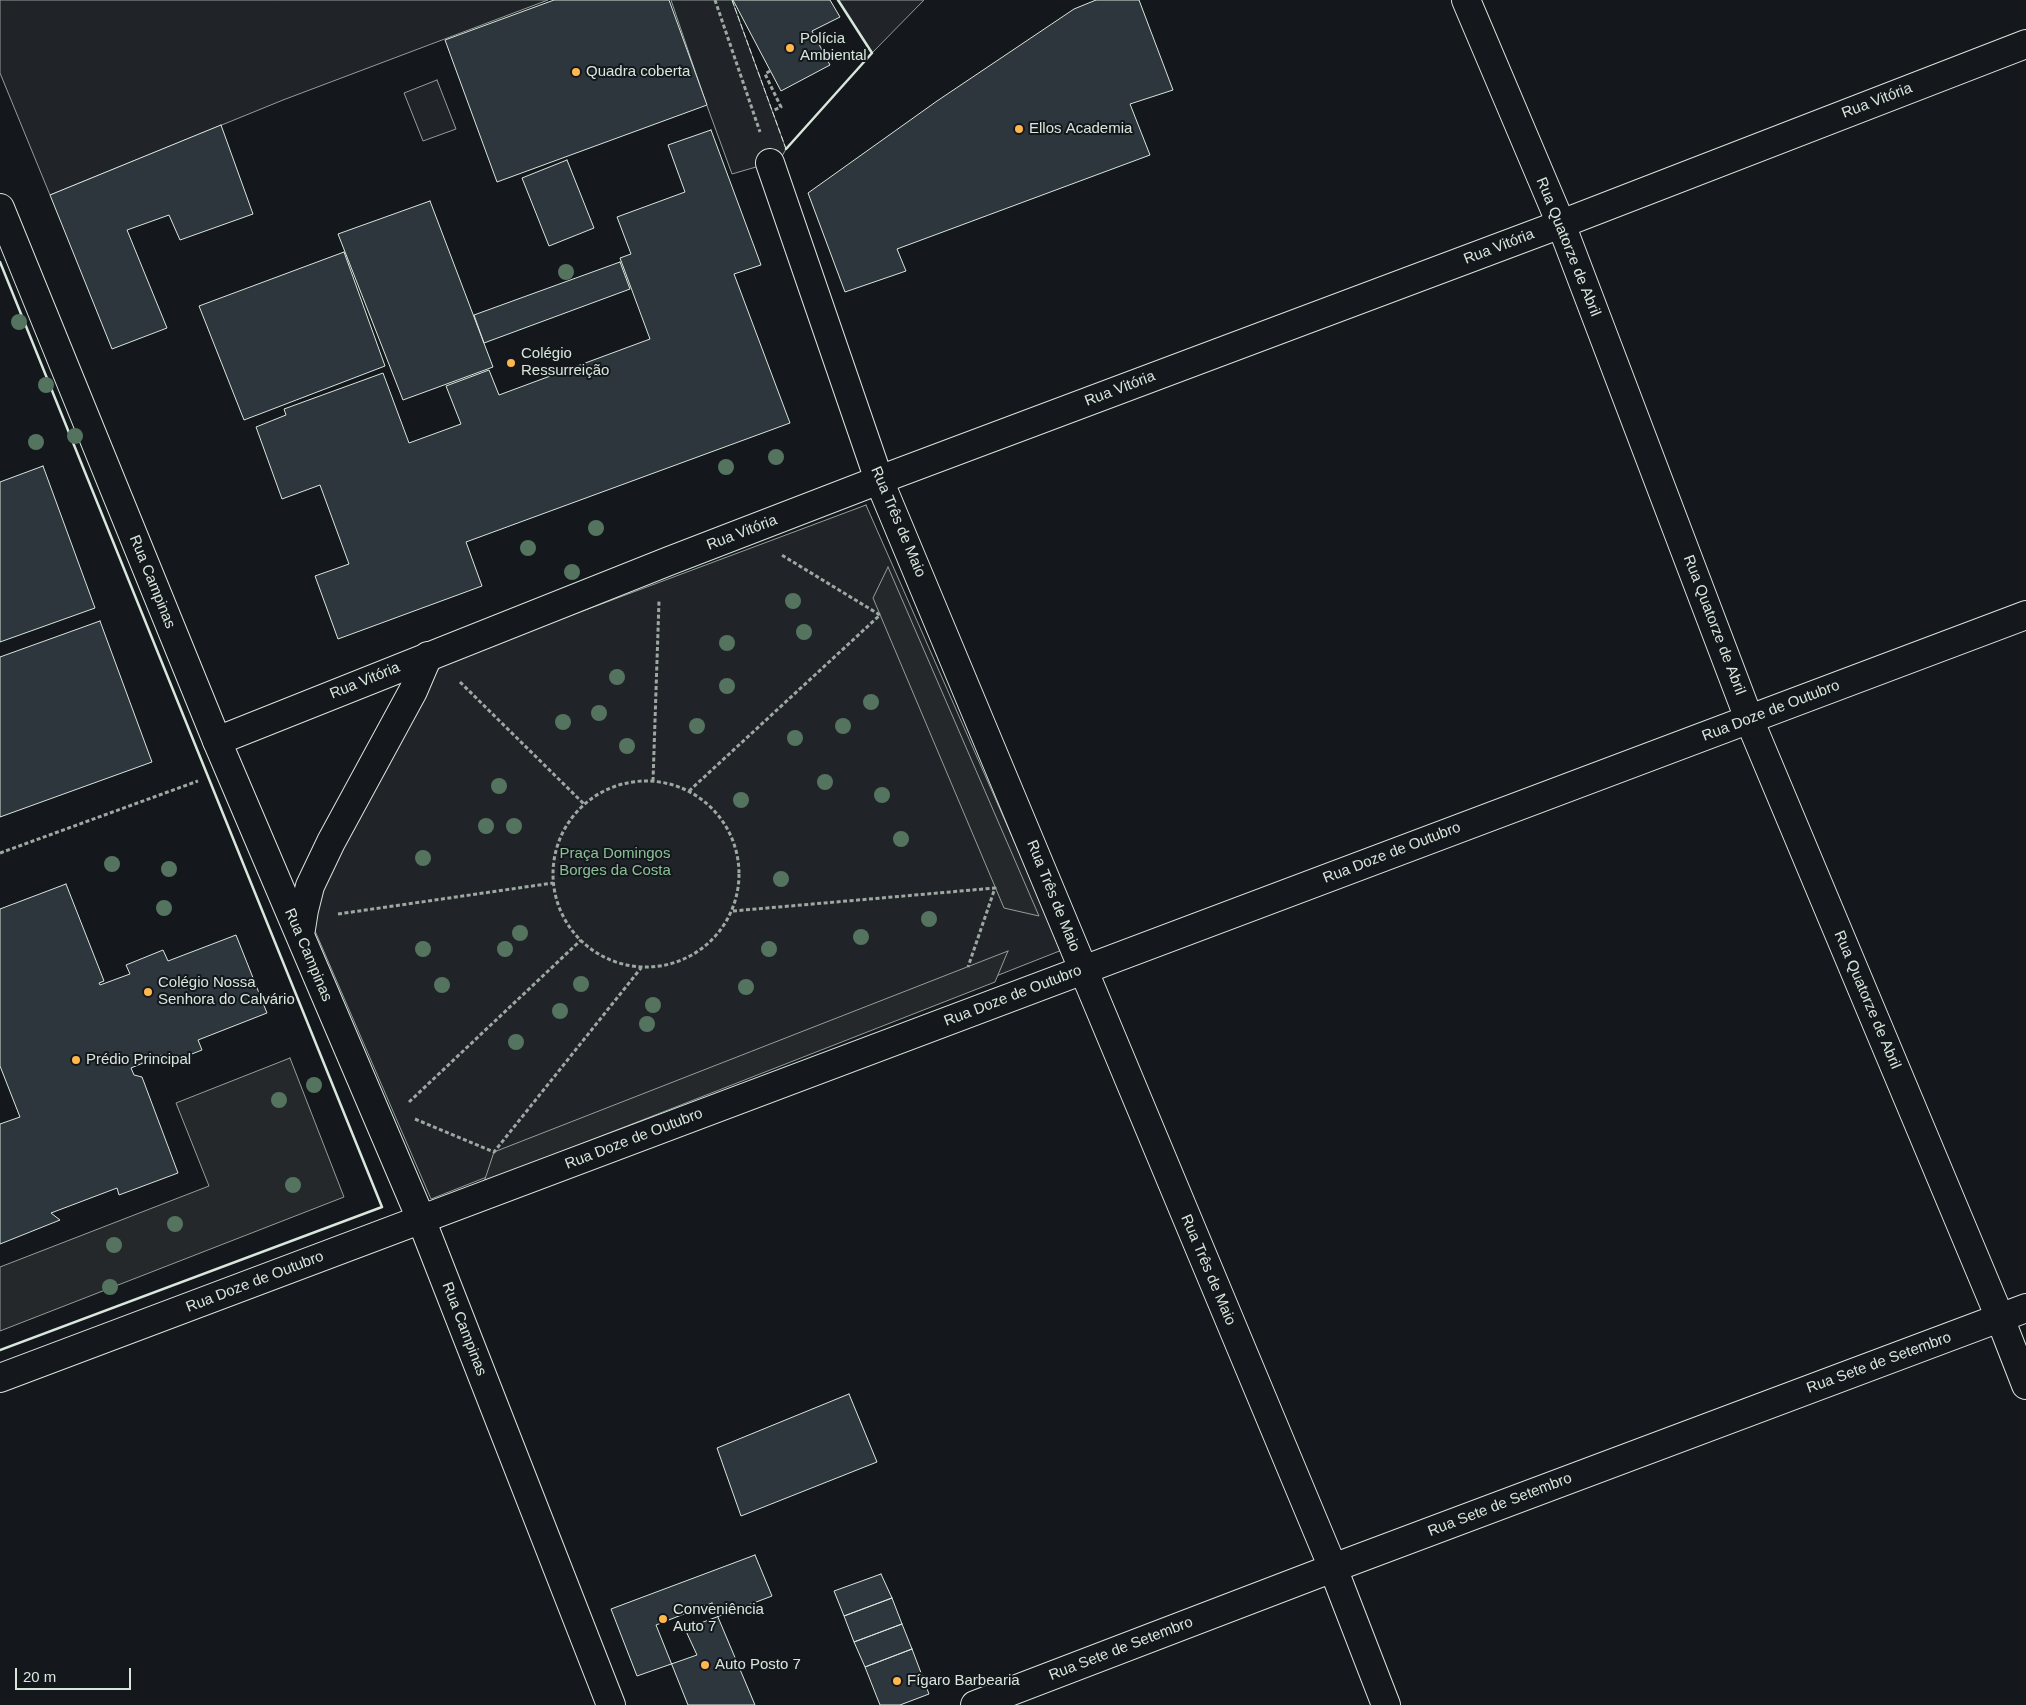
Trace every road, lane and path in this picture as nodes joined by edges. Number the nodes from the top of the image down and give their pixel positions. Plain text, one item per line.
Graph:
1 (715, 0) edge
2 (1466, 0) edge
3 (2026, 44) edge
4 (770, 71) dead end
5 (772, 111) dead end
6 (770, 164) joint
7 (0, 208) edge
8 (1560, 224) junction
9 (879, 480) junction
10 (775, 551) dead end
11 (660, 594) dead end
12 (2026, 615) edge
13 (428, 656) junction
14 (459, 681) dead end
15 (1749, 719) junction
16 (217, 741) junction
17 (229, 768) junction
18 (653, 781) junction
19 (689, 791) junction
20 (584, 804) junction
21 (0, 853) edge
22 (553, 883) junction
23 (733, 911) junction
24 (332, 915) dead end
25 (300, 935) junction
26 (582, 940) junction
27 (968, 967) dead end
28 (641, 968) junction
29 (1083, 970) junction
30 (406, 1105) dead end
31 (408, 1115) dead end
32 (421, 1219) junction
33 (2026, 1308) edge
34 (2000, 1318) junction
35 (0, 1378) edge
36 (2026, 1386) edge
37 (1333, 1568) junction
38 (611, 1705) edge
39 (975, 1705) edge
40 (1386, 1705) edge

1 - 6 path
2 - 8 street, Rua Quatorze de Abril
3 - 8 street, Rua Vitória
4 - 5 path
6 - 9 street, Rua Três de Maio
7 - 16 street, Rua Campinas
8 - 9 street, Rua Vitória
8 - 15 street, Rua Quatorze de Abril
9 - 13 street, Rua Vitória
9 - 29 street, Rua Três de Maio
10 - 19 path
11 - 18 path
12 - 15 street, Rua Doze de Outubro
13 - 16 street, Rua Vitória
13 - 25 street
14 - 20 path
15 - 29 street, Rua Doze de Outubro
15 - 34 street, Rua Quatorze de Abril
16 - 17 street, Rua Campinas
17 - 21 path
17 - 25 street, Rua Campinas
18 - 19 path
18 - 20 path
19 - 23 path
20 - 22 path
22 - 24 path
22 - 26 path
23 - 27 path
23 - 28 path
25 - 32 street, Rua Campinas
26 - 28 path
26 - 30 path
28 - 31 path
29 - 32 street, Rua Doze de Outubro
29 - 37 street, Rua Três de Maio
32 - 35 street, Rua Doze de Outubro
32 - 38 street, Rua Campinas
33 - 34 street, Rua Sete de Setembro
34 - 36 street, Rua Quatorze de Abril
34 - 37 street, Rua Sete de Setembro
37 - 39 street, Rua Sete de Setembro
37 - 40 street, Rua Três de Maio

